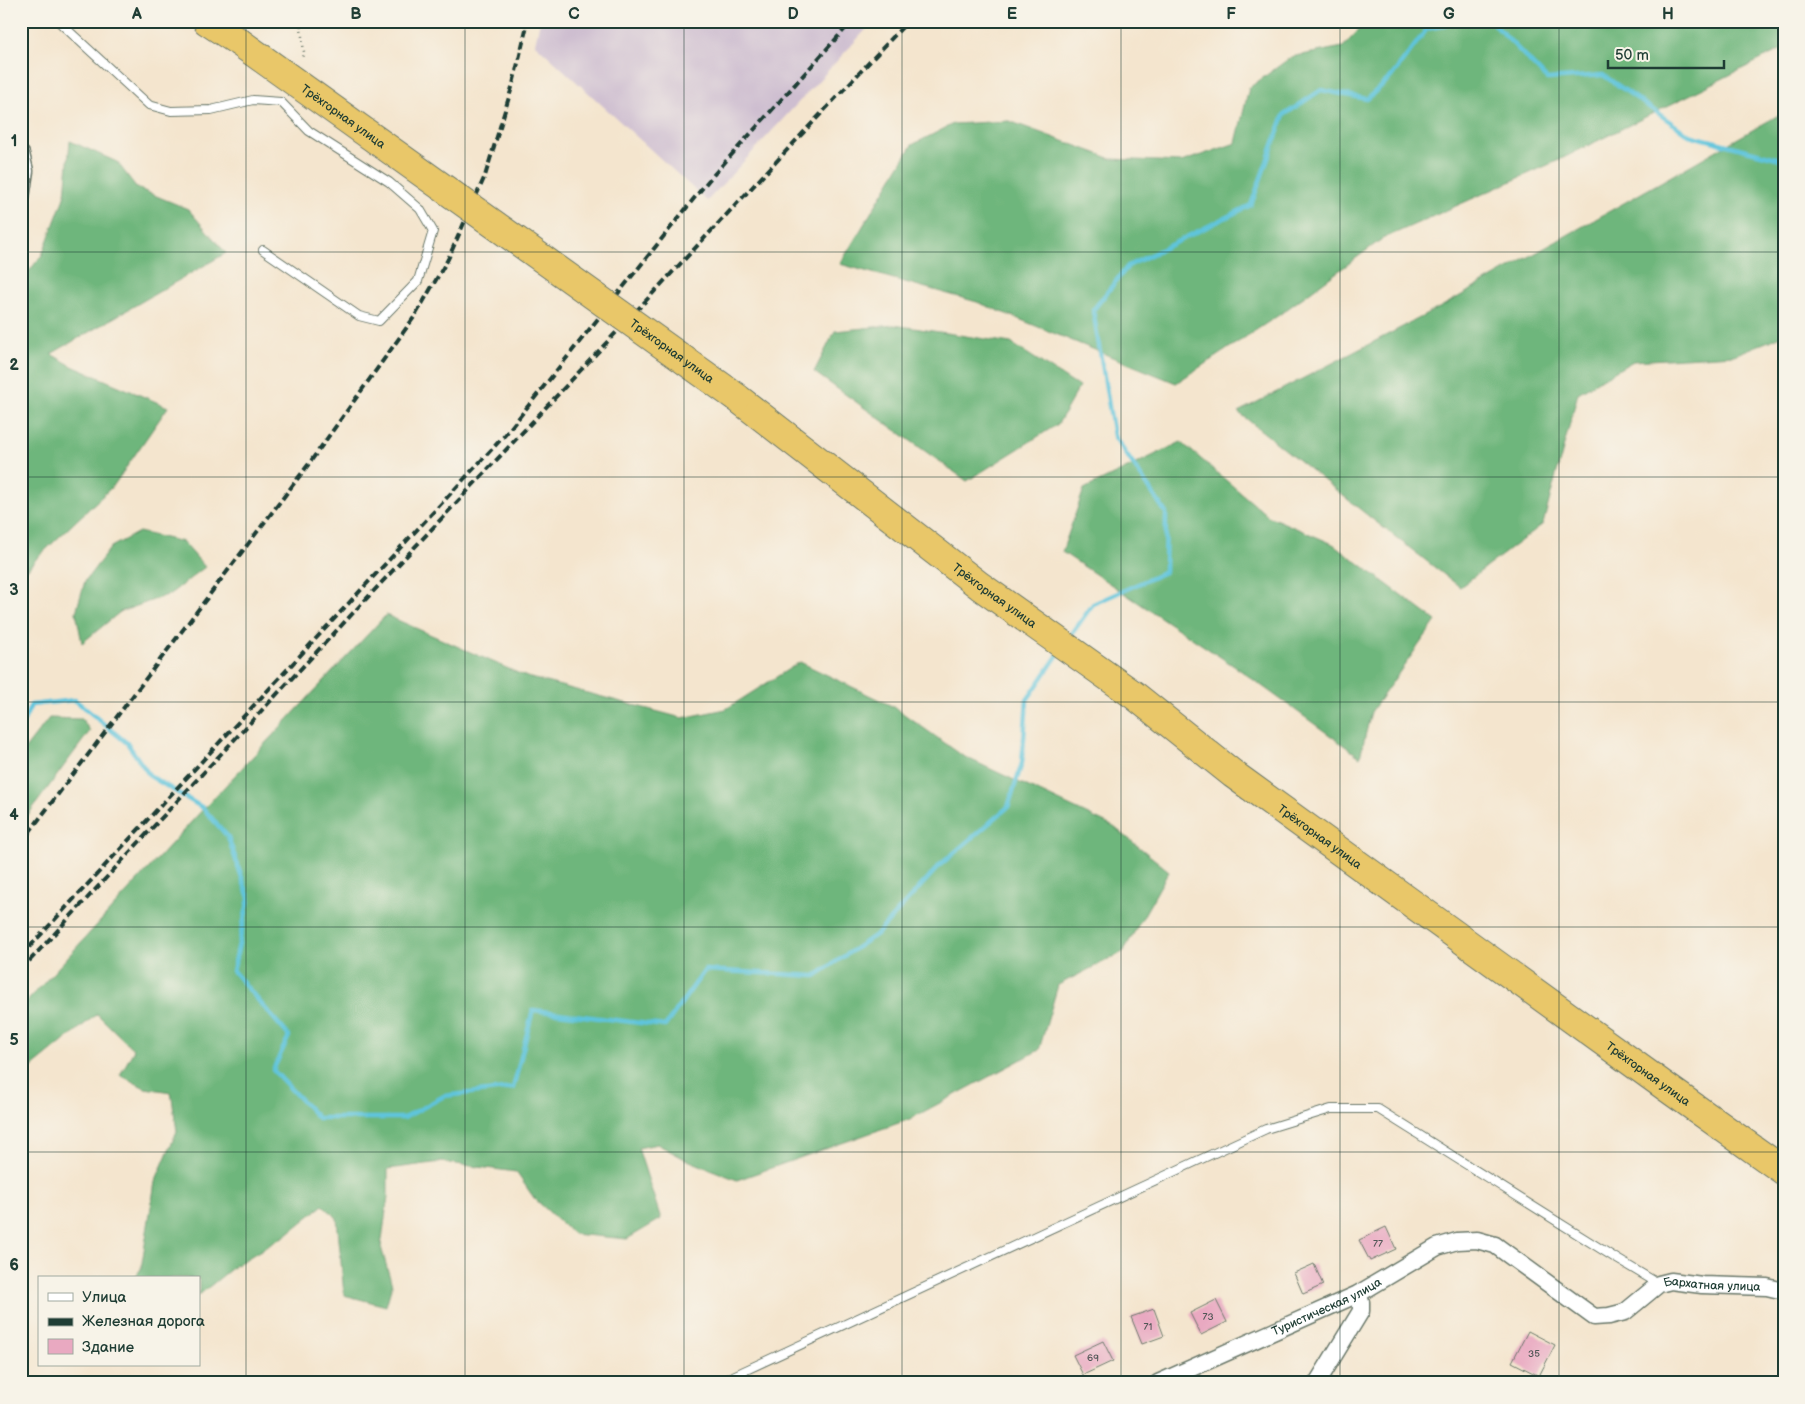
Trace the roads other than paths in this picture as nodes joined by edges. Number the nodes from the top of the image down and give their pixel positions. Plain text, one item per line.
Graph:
1 (58, 21) edge
2 (207, 21) edge
3 (21, 154) edge
4 (21, 198) edge
5 (263, 250) dead end
6 (1784, 1171) edge
7 (1495, 1245) joint
8 (1659, 1284) junction
9 (1784, 1290) edge
10 (1358, 1294) junction
11 (718, 1383) edge
12 (1158, 1383) edge
13 (1317, 1383) edge

1 - 5 lane
2 - 6 highway, Трёхгорная улица, bridge
3 - 4 street
7 - 8 street, Бархатная улица
7 - 10 street, Туристическая улица
8 - 9 street, Бархатная улица
8 - 11 lane
10 - 12 street, Туристическая улица
10 - 13 street

